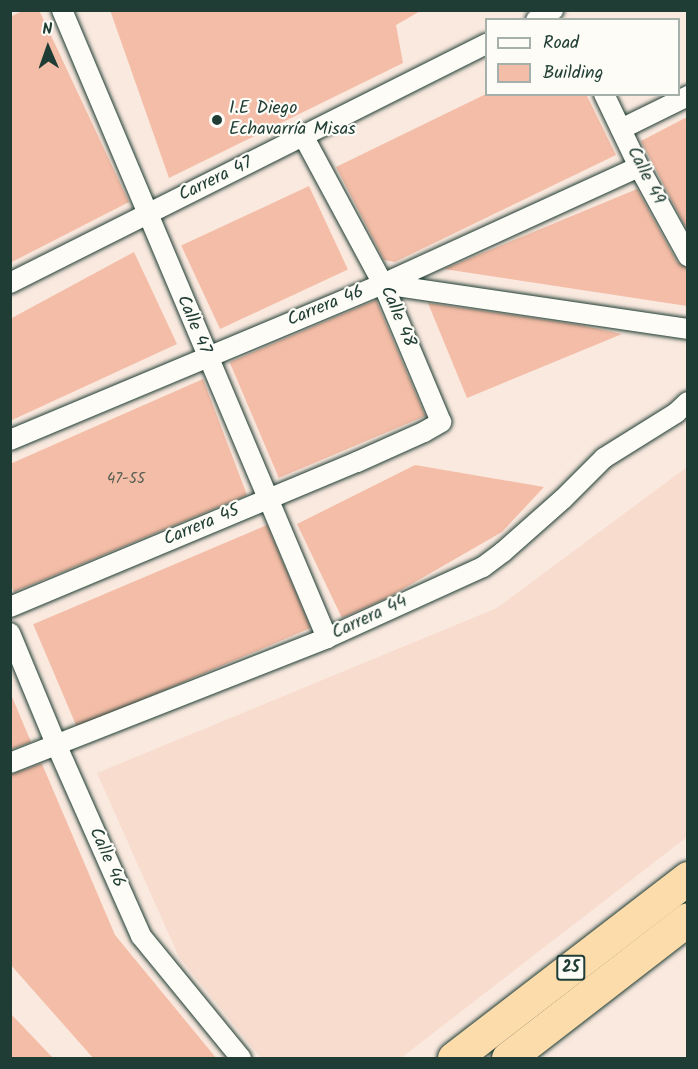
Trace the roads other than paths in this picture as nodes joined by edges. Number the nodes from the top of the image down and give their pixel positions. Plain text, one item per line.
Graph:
1 (62, 10) edge
2 (553, 10) edge
3 (539, 18) edge
4 (485, 46) edge
5 (605, 96) edge
6 (687, 96) edge
7 (621, 129) junction
8 (304, 137) junction
9 (639, 167) junction
10 (147, 214) junction
11 (687, 255) edge
12 (10, 283) edge
13 (383, 284) junction
14 (687, 329) edge
15 (206, 357) junction
16 (687, 402) edge
17 (10, 440) edge
18 (393, 446) joint
19 (266, 498) junction
20 (10, 607) edge
21 (10, 633) edge
22 (327, 638) junction
23 (56, 744) junction
24 (10, 763) edge
25 (687, 878) edge
26 (687, 919) edge
27 (241, 1059) edge
28 (454, 1059) edge
29 (508, 1059) edge

1 - 10 street, Calle 47
2 - 3 street
4 - 8 street, Carrera 47
5 - 7 street, Calle 49
6 - 7 street
7 - 9 street, Calle 49
8 - 10 street, Carrera 47
8 - 13 street, Calle 48
9 - 11 street, Calle 49
9 - 13 street, Carrera 46
10 - 12 street, Carrera 47
10 - 15 street, Calle 47
13 - 14 street
13 - 15 street, Carrera 46
13 - 18 street, Calle 48
15 - 17 street, Carrera 46
15 - 19 street, Calle 47
16 - 22 street, Carrera 44
18 - 19 street, Carrera 45
19 - 20 street, Carrera 45
19 - 22 street, Calle 47
21 - 23 street, Calle 46
22 - 23 street, Carrera 44
23 - 24 street, Carrera 44
23 - 27 street, Calle 46
25 - 28 highway, 25
26 - 29 highway, 25

